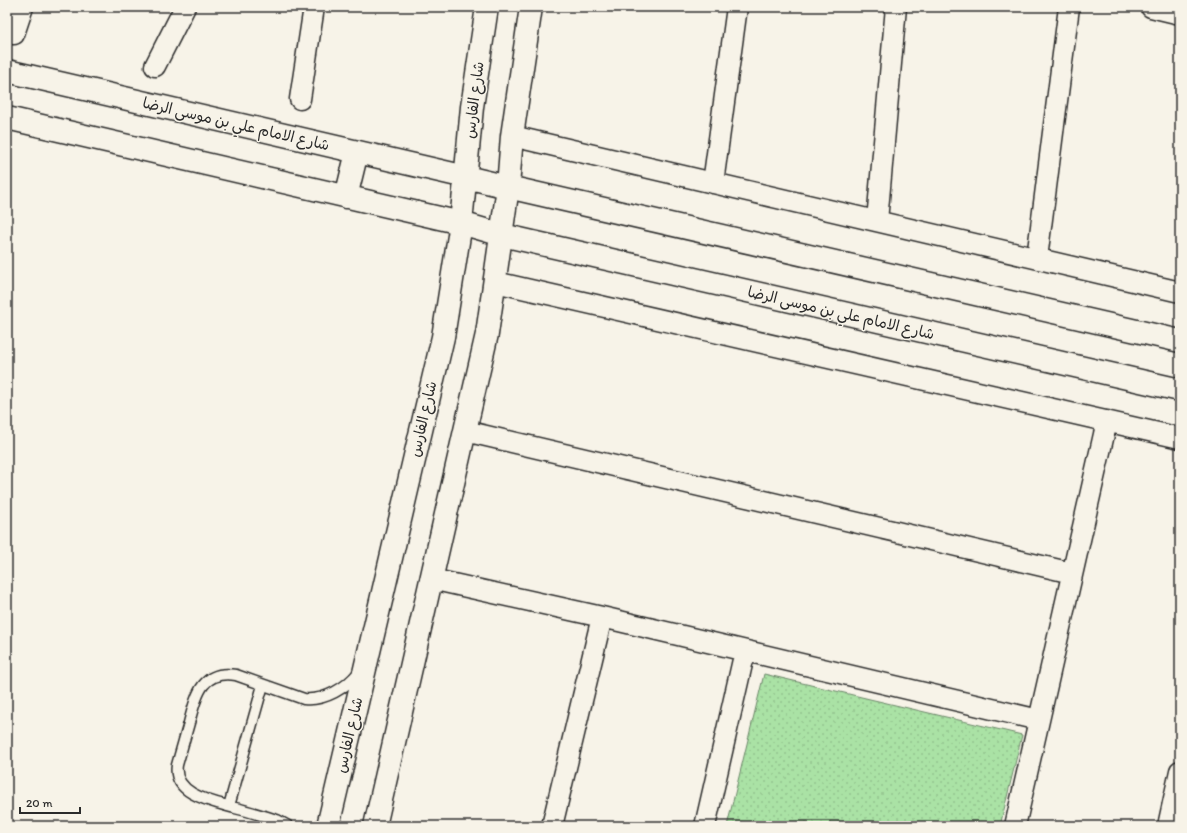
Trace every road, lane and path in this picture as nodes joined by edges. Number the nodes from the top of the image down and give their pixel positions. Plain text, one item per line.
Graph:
1 (23, 7) edge
2 (185, 7) edge
3 (314, 7) edge
4 (487, 7) edge
5 (531, 7) edge
6 (736, 7) edge
7 (896, 7) edge
8 (1069, 7) edge
9 (1151, 7) edge
10 (1180, 14) edge
11 (14, 34) dead end
12 (155, 66) dead end
13 (7, 71) edge
14 (300, 99) dead end
15 (7, 118) edge
16 (512, 136) junction
17 (357, 152) junction
18 (466, 177) junction
19 (713, 183) junction
20 (508, 187) junction
21 (346, 197) junction
22 (877, 221) junction
23 (461, 223) junction
24 (502, 235) junction
25 (1037, 258) junction
26 (495, 282) junction
27 (1180, 292) edge
28 (1180, 340) edge
29 (1180, 390) edge
30 (1107, 421) junction
31 (465, 430) junction
32 (1180, 438) edge
33 (1072, 573) junction
34 (431, 580) junction
35 (602, 617) junction
36 (745, 651) junction
37 (366, 664) junction
38 (264, 685) junction
39 (1039, 720) junction
40 (1180, 771) edge
41 (229, 806) junction
42 (288, 826) edge
43 (328, 826) edge
44 (375, 826) edge
45 (552, 826) edge
46 (705, 826) edge
47 (1015, 826) edge
48 (1168, 826) edge

1 - 11 street
2 - 12 street
3 - 14 street
4 - 18 main road, شارع الفارس
5 - 16 main road
6 - 19 street
7 - 22 street
8 - 25 street
9 - 10 street
13 - 17 main road, شارع الامام علي بن موسى الرضا
15 - 21 main road
16 - 19 street
16 - 20 main road
17 - 18 main road, شارع الامام علي بن موسى الرضا
17 - 21 main road
18 - 20 main road, شارع الامام علي بن موسى الرضا
18 - 23 main road, شارع الفارس
19 - 22 street
20 - 24 main road
20 - 28 main road
21 - 23 main road
22 - 25 street
23 - 24 main road, شارع الامام علي بن موسى الرضا
23 - 37 main road, شارع الفارس
24 - 26 main road
24 - 29 main road, شارع الامام علي بن موسى الرضا
25 - 27 street
26 - 30 street
26 - 31 main road
30 - 32 street
30 - 33 street
31 - 33 street
31 - 34 main road
33 - 39 street
34 - 35 street
34 - 44 main road
35 - 36 street
35 - 45 street
36 - 39 street
36 - 46 street
37 - 38 lane
37 - 43 main road, شارع الفارس
38 - 41 lane
38 - 41 lane
39 - 47 street
40 - 48 street
41 - 42 lane

